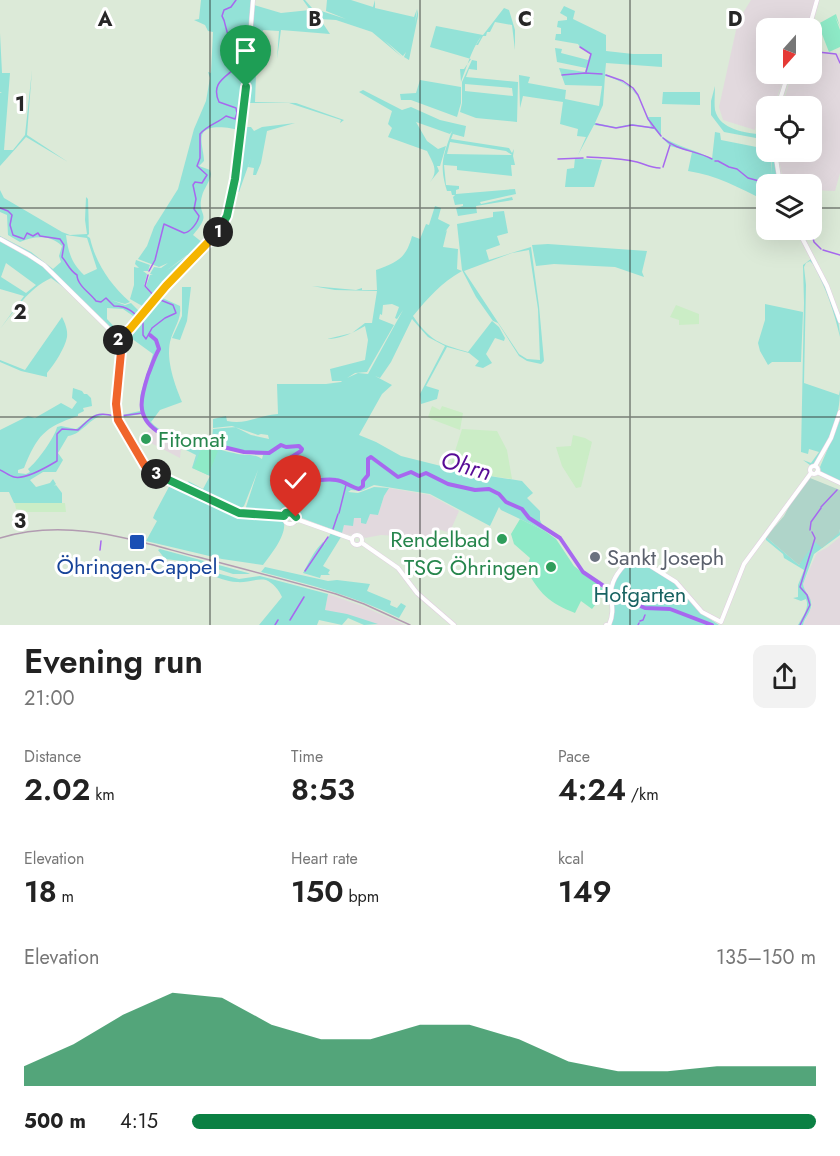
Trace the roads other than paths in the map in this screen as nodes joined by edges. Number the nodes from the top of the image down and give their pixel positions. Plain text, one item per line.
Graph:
1 (253, 0) edge
2 (817, 0) edge
3 (812, 18) edge
4 (0, 239) edge
5 (803, 240) edge
6 (840, 321) edge
7 (118, 338) junction
8 (840, 412) edge
9 (815, 466) junction
10 (817, 472) junction
11 (811, 473) junction
12 (840, 483) edge
13 (284, 516) junction
14 (296, 519) junction
15 (352, 539) junction
16 (362, 543) junction
17 (454, 625) edge
18 (607, 625) edge

1 - 7 main road
2 - 3 main road
4 - 7 main road
5 - 6 main road
7 - 13 main road
8 - 9 main road
9 - 10 main road
9 - 11 main road
10 - 11 main road
10 - 12 main road
11 - 18 main road
13 - 14 main road
13 - 14 main road
14 - 15 main road
15 - 16 main road
15 - 16 main road
16 - 17 main road

